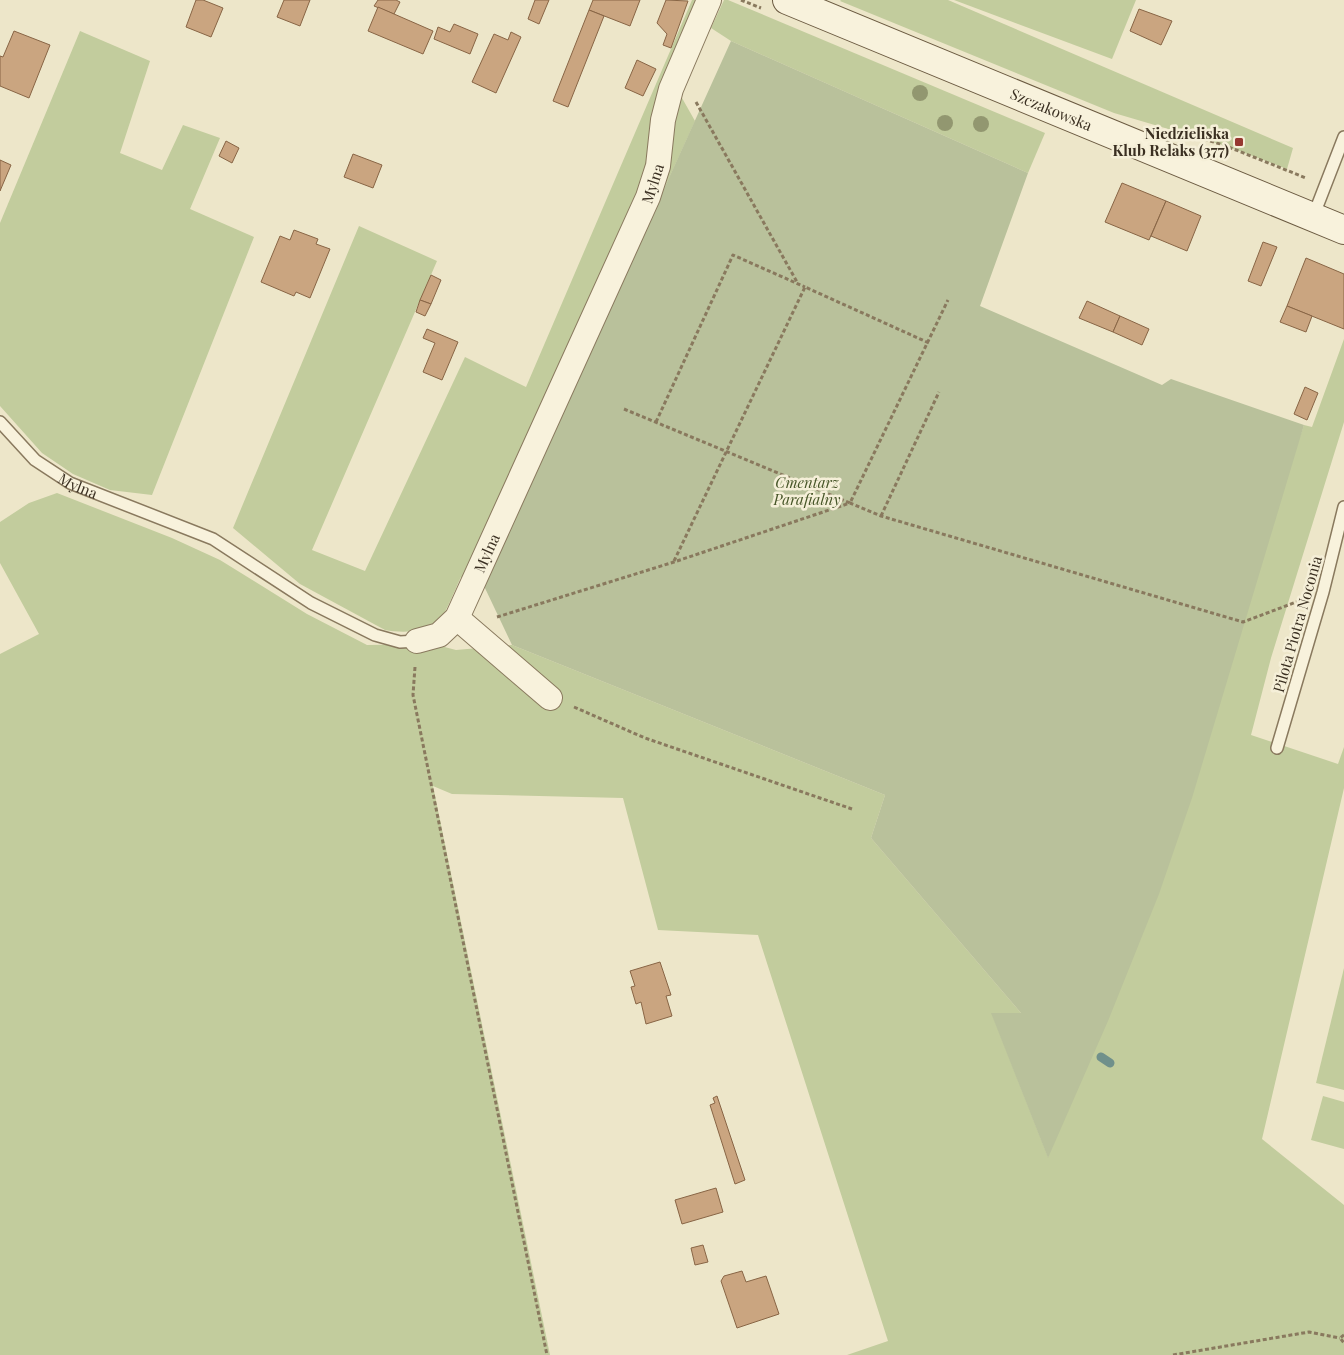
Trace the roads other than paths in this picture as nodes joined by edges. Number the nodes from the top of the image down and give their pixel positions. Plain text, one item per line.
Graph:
1 (709, 0) edge
2 (787, 0) edge
3 (1344, 137) edge
4 (1313, 217) junction
5 (1344, 230) edge
6 (0, 422) edge
7 (1344, 507) edge
8 (457, 618) junction
9 (417, 641) joint
10 (550, 698) road end
11 (1277, 748) dead end

1 - 8 street, Mylna
2 - 4 street, Szczakowska
3 - 4 lane
4 - 5 street, Szczakowska
6 - 9 lane, Mylna
7 - 11 lane, Pilota Piotra Noconia
8 - 9 street, Mylna
8 - 10 street

